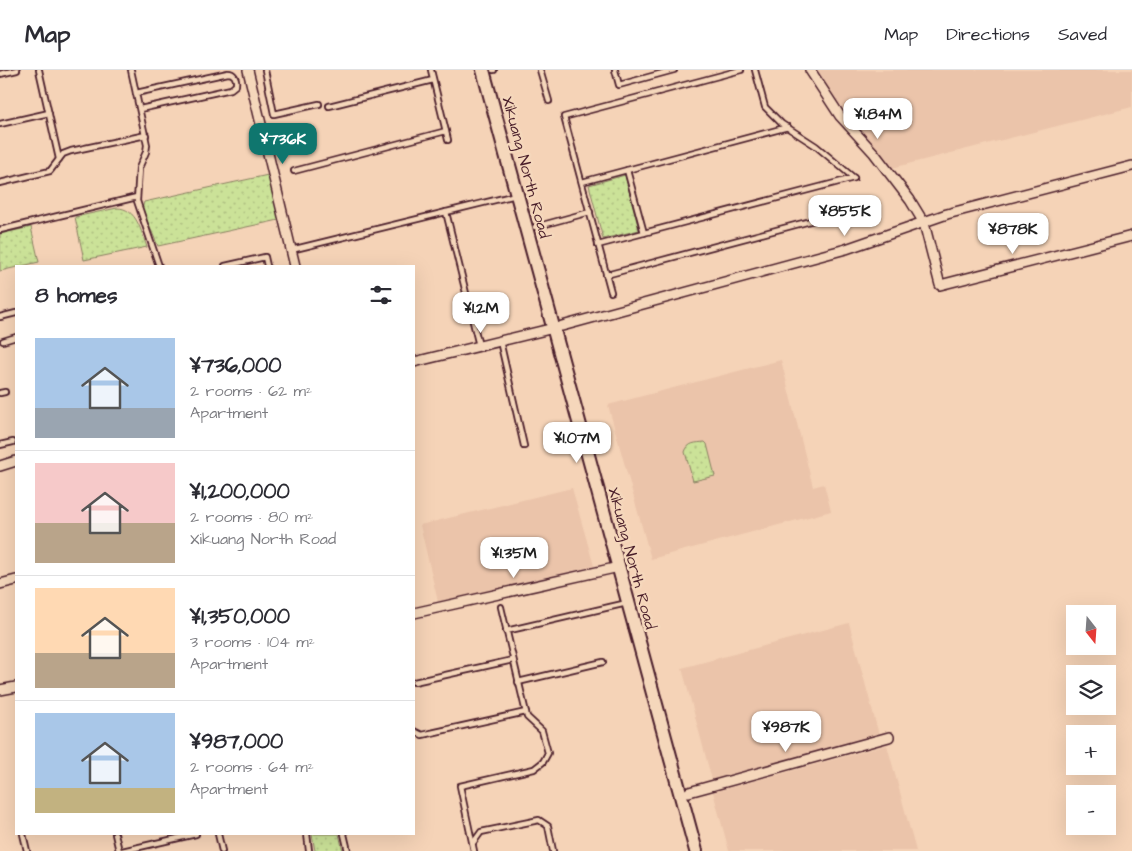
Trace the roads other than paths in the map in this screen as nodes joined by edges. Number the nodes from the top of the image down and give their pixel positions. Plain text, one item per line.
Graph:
1 (17, 70) edge
2 (39, 70) edge
3 (131, 70) edge
4 (248, 70) edge
5 (266, 70) edge
6 (431, 70) edge
7 (484, 70) edge
8 (493, 70) edge
9 (540, 70) edge
10 (615, 70) edge
11 (674, 70) edge
12 (741, 70) edge
13 (755, 70) edge
14 (810, 70) edge
15 (0, 74) edge
16 (433, 80) junction
17 (136, 93) junction
18 (549, 101) dead end
19 (320, 104) dead end
20 (329, 106) dead end
21 (140, 109) junction
22 (49, 113) junction
23 (0, 124) edge
24 (788, 127) junction
25 (446, 131) junction
26 (146, 135) junction
27 (448, 140) dead end
28 (59, 160) junction
29 (1132, 166) edge
30 (627, 170) junction
31 (294, 172) dead end
32 (582, 182) junction
33 (0, 183) edge
34 (518, 194) junction
35 (137, 198) junction
36 (871, 205) dead end
37 (446, 212) junction
38 (590, 212) junction
39 (924, 222) junction
40 (535, 226) junction
41 (0, 230) edge
42 (644, 233) junction
43 (1132, 236) edge
44 (598, 245) junction
45 (291, 250) junction
46 (160, 265) edge
47 (229, 265) edge
48 (267, 265) edge
49 (295, 265) edge
50 (606, 275) junction
51 (611, 292) dead end
52 (15, 313) edge
53 (0, 316) edge
54 (558, 327) junction
55 (15, 337) edge
56 (3, 340) dead end
57 (500, 341) junction
58 (479, 346) junction
59 (415, 362) edge
60 (13, 442) dead end
61 (0, 445) edge
62 (524, 446) dead end
63 (15, 461) edge
64 (0, 466) edge
65 (619, 567) junction
66 (15, 580) edge
67 (0, 584) edge
68 (628, 602) junction
69 (501, 607) dead end
70 (415, 613) edge
71 (506, 631) junction
72 (513, 660) junction
73 (603, 662) dead end
74 (415, 682) edge
75 (518, 682) junction
76 (15, 687) edge
77 (0, 690) edge
78 (526, 712) junction
79 (415, 732) edge
80 (888, 737) dead end
81 (689, 792) junction
82 (23, 835) edge
83 (115, 835) edge
84 (192, 835) edge
85 (218, 835) edge
86 (307, 835) edge
87 (344, 835) edge
88 (473, 843) junction
89 (27, 851) edge
90 (120, 851) edge
91 (222, 851) edge
92 (309, 851) edge
93 (348, 851) edge
94 (474, 851) edge
95 (553, 851) edge
96 (696, 851) edge
97 (705, 851) edge

1 - 15 lane
2 - 22 lane
3 - 17 lane
4 - 45 street
5 - 19 lane
6 - 16 lane
7 - 34 main road, Xikuang North Road
8 - 40 main road, Xikuang North Road
9 - 18 lane
10 - 11 lane
12 - 32 lane
13 - 24 lane
14 - 39 street
16 - 20 lane
16 - 25 lane
17 - 21 lane
17 - 21 lane
21 - 26 lane
22 - 23 lane
22 - 28 lane
24 - 30 lane
24 - 42 lane
25 - 27 lane
25 - 31 lane
26 - 28 lane
26 - 35 lane
28 - 33 lane
29 - 39 street
30 - 32 lane
30 - 42 lane
32 - 38 lane
34 - 37 lane
34 - 54 main road, Xikuang North Road
35 - 41 lane
35 - 46 lane
36 - 50 lane
37 - 45 lane
37 - 58 lane
38 - 40 lane
38 - 44 lane
39 - 43 street
39 - 54 street
40 - 54 main road, Xikuang North Road
42 - 44 lane
44 - 50 lane
45 - 49 street
47 - 48 lane
50 - 51 lane
52 - 53 lane
54 - 57 street
54 - 65 main road, Xikuang North Road
54 - 81 main road, Xikuang North Road
55 - 56 lane
57 - 58 street
57 - 62 lane
58 - 59 street
60 - 61 lane
63 - 64 street
65 - 68 main road, Xikuang North Road
65 - 70 street
66 - 67 street
68 - 71 lane
68 - 96 main road, Xikuang North Road
69 - 71 lane
71 - 72 lane
72 - 74 lane
72 - 75 lane
73 - 75 lane
75 - 78 lane
76 - 77 street
78 - 79 lane
78 - 88 lane
80 - 81 street
81 - 97 main road, Xikuang North Road
82 - 89 lane
83 - 90 lane
84 - 90 lane
85 - 91 lane
86 - 92 lane
87 - 93 lane
88 - 94 lane
88 - 95 lane

